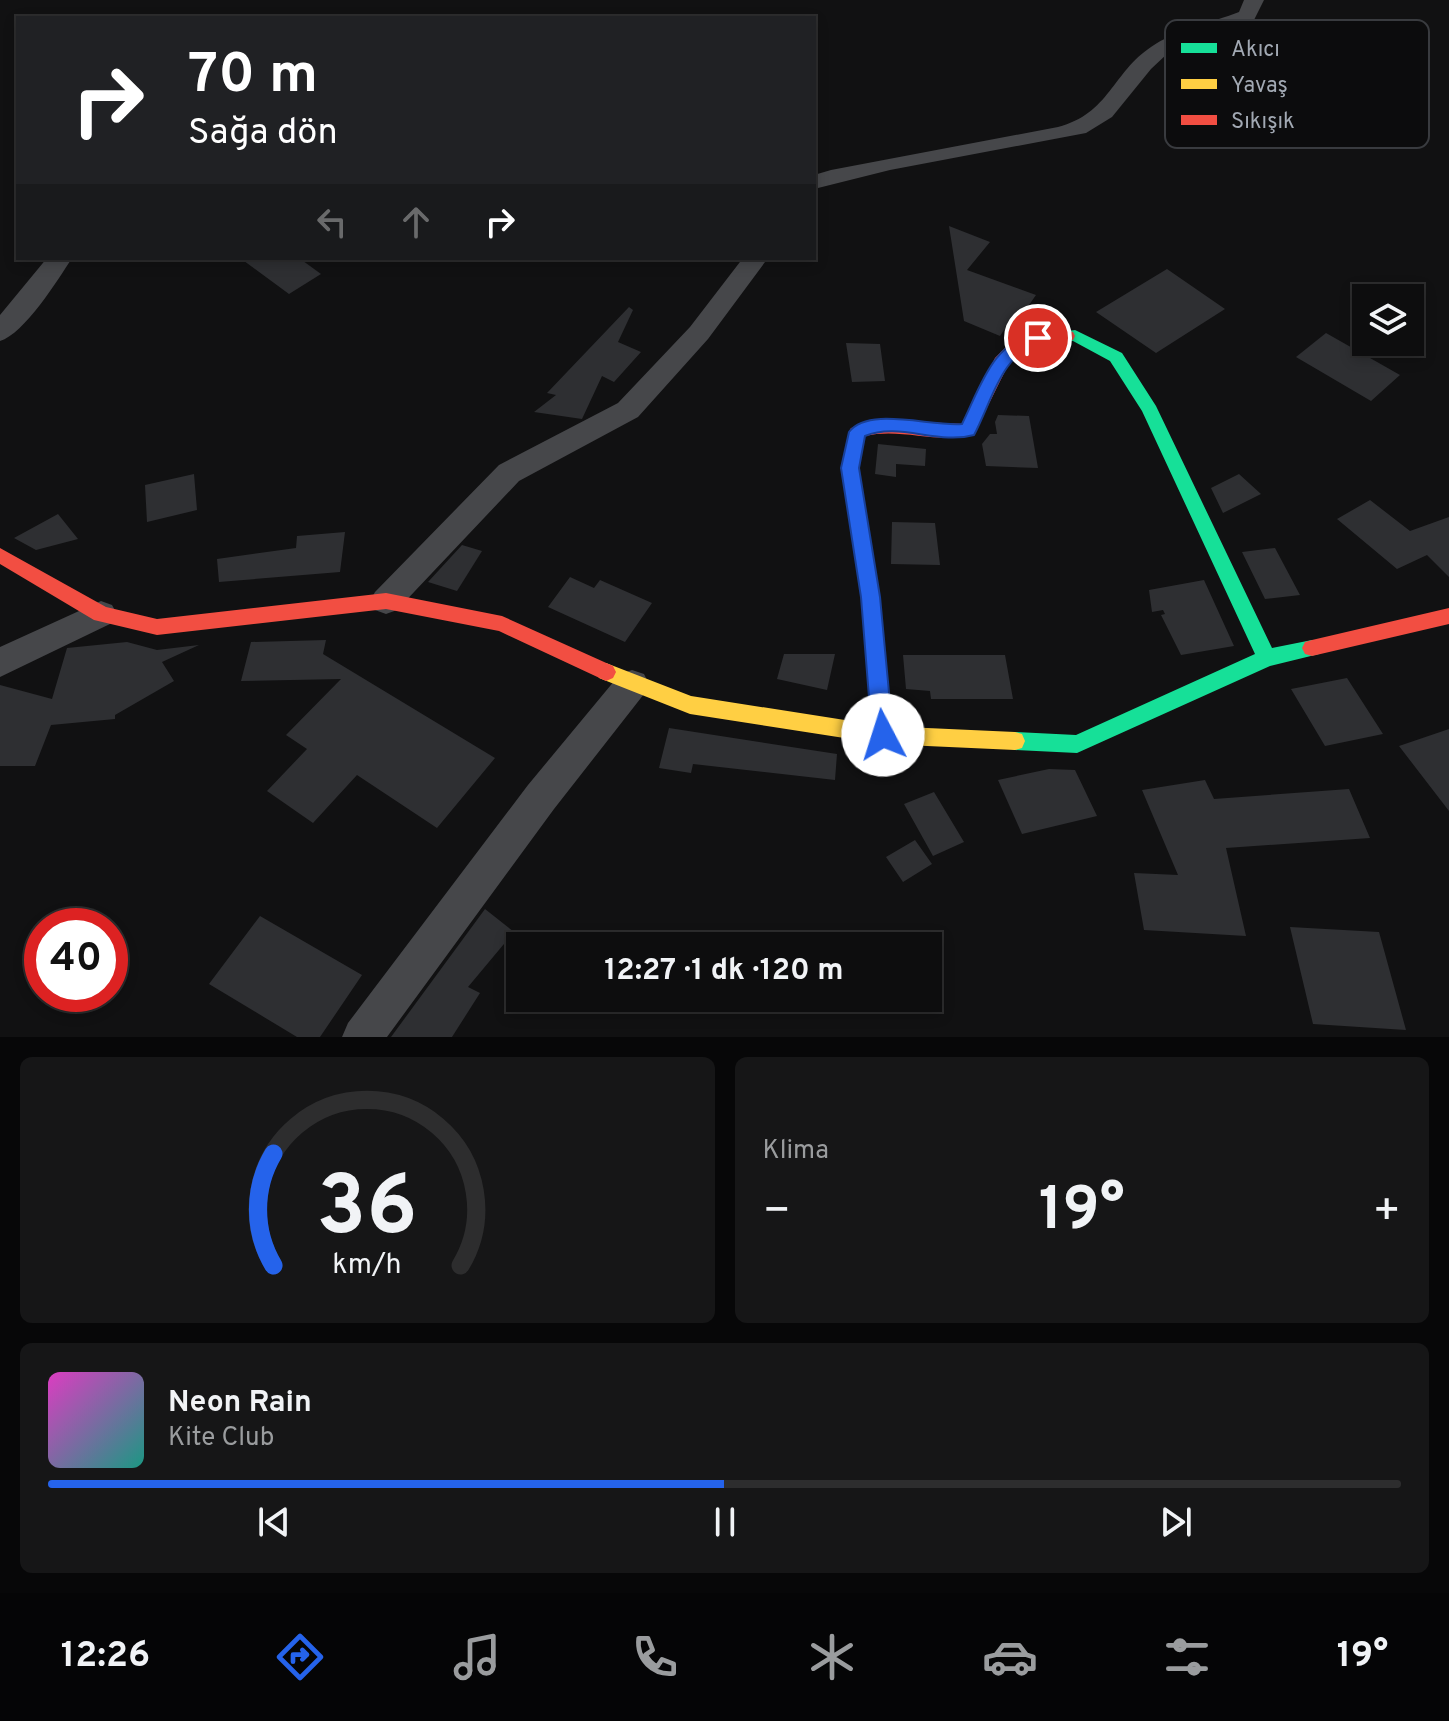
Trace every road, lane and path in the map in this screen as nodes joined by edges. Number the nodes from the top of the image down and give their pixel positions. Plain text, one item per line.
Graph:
1 (1254, 0) edge
2 (1237, 20) edge
3 (1165, 47) edge
4 (816, 181) edge
5 (59, 260) edge
6 (754, 260) edge
7 (0, 332) edge
8 (0, 555) edge
9 (386, 601) junction
10 (101, 614) junction
11 (1449, 616) edge
12 (1267, 658) junction
13 (0, 663) edge
14 (632, 684) junction
15 (883, 735) junction
16 (362, 1037) edge

1 - 2 street
3 - 4 street
5 - 7 street
6 - 9 street
8 - 10 street
9 - 10 street
9 - 14 street
10 - 13 street
11 - 12 street
12 - 15 street
12 - 15 street
14 - 15 street
14 - 16 street

